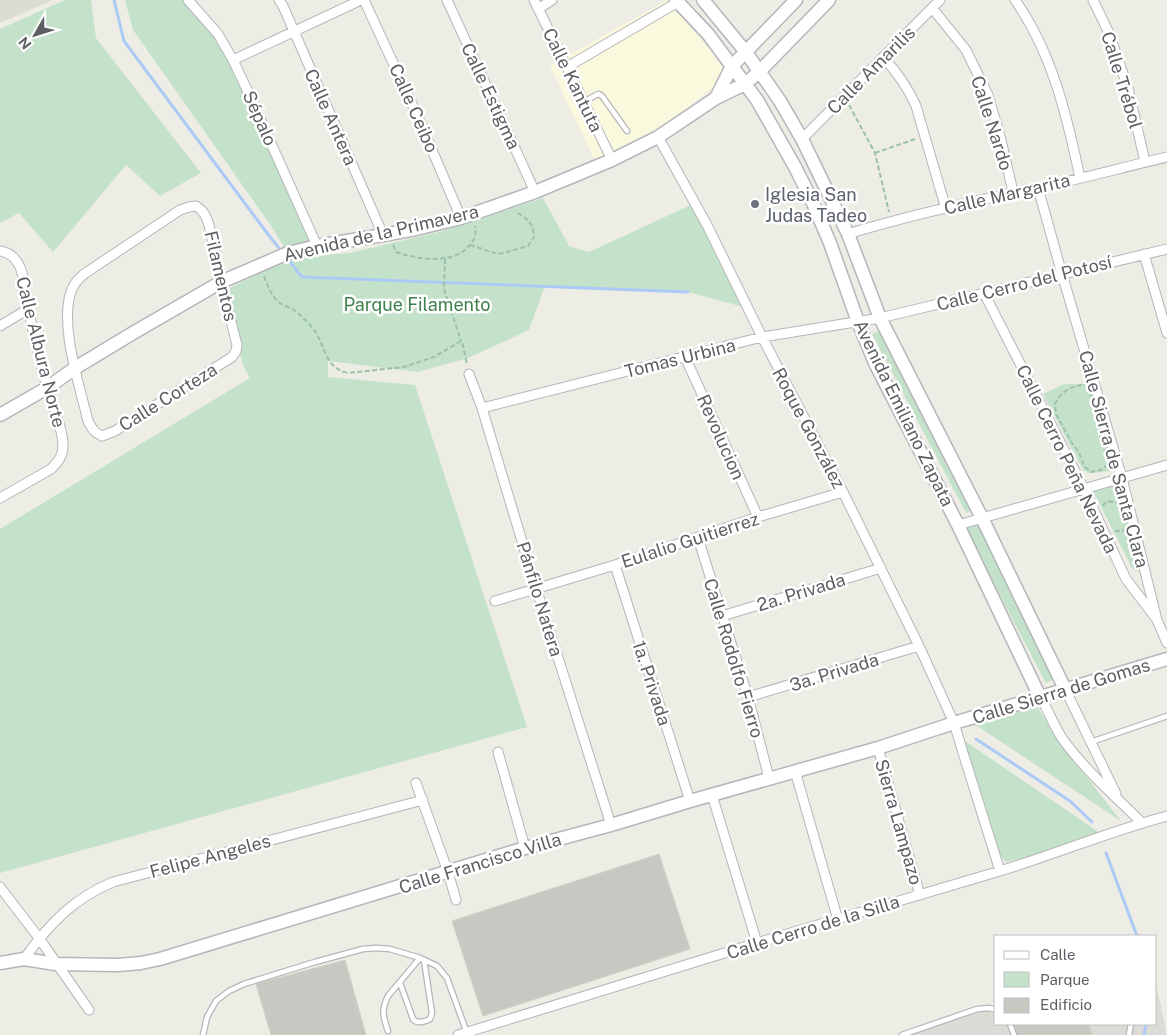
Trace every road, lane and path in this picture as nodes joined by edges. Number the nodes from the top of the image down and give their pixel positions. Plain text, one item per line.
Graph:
1 (188, 0) edge
2 (279, 0) edge
3 (363, 0) edge
4 (447, 0) edge
5 (534, 0) edge
6 (552, 0) edge
7 (703, 0) edge
8 (796, 0) edge
9 (829, 0) edge
10 (940, 0) edge
11 (1015, 0) edge
12 (1093, 0) edge
13 (677, 1) edge
14 (932, 8) junction
15 (538, 9) junction
16 (294, 32) junction
17 (745, 51) junction
18 (883, 57) junction
19 (233, 60) junction
20 (732, 66) junction
21 (567, 67) junction
22 (759, 72) junction
23 (745, 84) junction
24 (844, 96) junction
25 (716, 98) junction
26 (584, 102) junction
27 (627, 130) dead end
28 (925, 136) junction
29 (658, 137) junction
30 (802, 139) junction
31 (875, 153) junction
32 (1167, 156) edge
33 (612, 160) junction
34 (1145, 162) junction
35 (1080, 178) junction
36 (1038, 188) junction
37 (535, 192) junction
38 (1014, 192) junction
39 (506, 202) junction
40 (946, 209) junction
41 (466, 216) junction
42 (892, 221) junction
43 (387, 234) junction
44 (848, 234) junction
45 (470, 245) junction
46 (317, 246) junction
47 (1167, 248) edge
48 (4, 252) edge
49 (1144, 254) junction
50 (445, 259) junction
51 (259, 265) junction
52 (1062, 274) junction
53 (222, 282) junction
54 (984, 293) junction
55 (28, 309) junction
56 (880, 318) junction
57 (858, 322) junction
58 (0, 326) edge
59 (1167, 333) edge
60 (762, 337) junction
61 (461, 341) junction
62 (236, 351) joint
63 (685, 357) junction
64 (72, 370) junction
65 (469, 374) joint
66 (1088, 384) joint
67 (49, 386) junction
68 (482, 408) junction
69 (0, 415) edge
70 (1167, 464) edge
71 (1122, 478) junction
72 (1084, 489) junction
73 (843, 492) junction
74 (0, 498) edge
75 (1118, 498) dead end
76 (1100, 501) dead end
77 (758, 517) junction
78 (982, 518) junction
79 (958, 525) junction
80 (1126, 525) dead end
81 (1114, 531) dead end
82 (698, 538) junction
83 (615, 565) junction
84 (881, 568) junction
85 (536, 588) junction
86 (495, 601) dead end
87 (722, 616) junction
88 (1157, 620) junction
89 (1167, 643) edge
90 (920, 646) junction
91 (1167, 659) edge
92 (1065, 689) junction
93 (1040, 697) junction
94 (748, 698) junction
95 (1167, 716) edge
96 (954, 722) junction
97 (1091, 742) junction
98 (878, 748) junction
99 (498, 752) dead end
100 (795, 771) junction
101 (770, 778) junction
102 (416, 783) dead end
103 (712, 795) junction
104 (1118, 799) junction
105 (423, 800) junction
106 (690, 801) junction
107 (1167, 816) edge
108 (1142, 823) junction
109 (611, 825) junction
110 (525, 848) junction
111 (1000, 871) junction
112 (448, 872) junction
113 (0, 887) edge
114 (920, 895) junction
115 (456, 900) dead end
116 (838, 920) junction
117 (39, 938) junction
118 (757, 944) junction
119 (24, 959) junction
120 (422, 959) junction
121 (0, 963) edge
122 (56, 964) junction
123 (400, 983) junction
124 (994, 1009) edge
125 (89, 1010) dead end
126 (388, 1031) dead end
127 (463, 1034) edge
128 (203, 1035) edge
129 (902, 1035) edge

1 - 19 street, Sépalo
2 - 16 street, Calle Antera
3 - 16 street
3 - 41 street, Calle Ceibo
4 - 37 street, Calle Estigma
5 - 15 street, Calle Kantuta
6 - 15 street
7 - 17 street, Avenida Emiliano Zapata
8 - 17 street, Avenida de la Primavera
9 - 22 street, Avenida de la Primavera
10 - 14 street, Calle Amarilis
11 - 35 street
12 - 34 street, Calle Trébol
13 - 20 street, Avenida Emiliano Zapata
13 - 21 street
14 - 18 street, Calle Amarilis
14 - 38 street, Calle Nardo
15 - 21 street, Calle Kantuta
16 - 19 street
16 - 43 street, Calle Antera
17 - 20 street, Avenida de la Primavera
17 - 22 street, Avenida Emiliano Zapata
18 - 24 street, Calle Amarilis
18 - 28 street
19 - 46 street, Sépalo
20 - 23 street, Avenida Emiliano Zapata
20 - 25 street, Avenida de la Primavera
21 - 26 street, Calle Kantuta
22 - 23 street, Avenida de la Primavera
22 - 30 street, Avenida Emiliano Zapata
23 - 25 street, Avenida de la Primavera
23 - 57 street, Avenida Emiliano Zapata
24 - 30 street, Calle Amarilis
24 - 31 path
25 - 29 street, Avenida de la Primavera
26 - 27 lane
26 - 33 street, Calle Kantuta
28 - 31 path
28 - 40 street
29 - 33 street, Avenida de la Primavera
29 - 60 street, Roque González
30 - 44 street, Avenida Emiliano Zapata
31 - 42 path
32 - 34 street, Calle Margarita
33 - 37 street, Avenida de la Primavera
34 - 35 street, Calle Margarita
35 - 36 street, Calle Margarita
36 - 38 street, Calle Margarita
36 - 52 street, Calle Sierra de Santa Clara
37 - 39 street, Avenida de la Primavera
38 - 40 street, Calle Margarita
39 - 41 street, Avenida de la Primavera
39 - 45 path
40 - 42 street, Calle Margarita
41 - 43 street, Avenida de la Primavera
41 - 45 path
42 - 44 street, Calle Margarita
43 - 46 street, Avenida de la Primavera
43 - 50 path
44 - 56 street, Avenida Emiliano Zapata
45 - 50 path
46 - 51 street, Avenida de la Primavera
47 - 49 street, Calle Cerro del Potosí
48 - 55 street, Calle Albura Norte
49 - 52 street, Calle Cerro del Potosí
49 - 59 street
50 - 61 path
51 - 53 street, Avenida de la Primavera
51 - 61 path
52 - 54 street, Calle Cerro del Potosí
52 - 71 street, Calle Sierra de Santa Clara
53 - 62 street, Filamentos
53 - 64 street, Avenida de la Primavera
53 - 64 street, Filamentos
54 - 56 street, Calle Cerro del Potosí
54 - 72 street, Calle Cerro Peña Nevada
55 - 58 street
55 - 67 street, Calle Albura Norte
56 - 57 street, Tomas Urbina
56 - 78 street, Avenida Emiliano Zapata
57 - 60 street, Tomas Urbina
57 - 79 street, Avenida Emiliano Zapata
60 - 63 street, Tomas Urbina
60 - 73 street, Roque González
61 - 65 path
62 - 64 street, Calle Corteza
63 - 68 street, Tomas Urbina
63 - 77 street, Revolucion
64 - 67 street, Avenida de la Primavera
65 - 68 street, Pánfilo Natera
66 - 66 path
67 - 69 street, Avenida de la Primavera
67 - 74 street, Calle Albura Norte
68 - 85 street, Pánfilo Natera
70 - 71 street
71 - 72 street
71 - 88 street, Calle Sierra de Santa Clara
72 - 78 street
72 - 88 street, Calle Cerro Peña Nevada
73 - 77 street, Eulalio Guitierrez
73 - 84 street, Roque González
75 - 76 path
77 - 82 street, Eulalio Guitierrez
78 - 79 street
78 - 92 street, Avenida Emiliano Zapata
79 - 93 street, Avenida Emiliano Zapata
80 - 81 path
82 - 83 street, Eulalio Guitierrez
82 - 87 street, Calle Rodolfo Fierro
83 - 85 street, Eulalio Guitierrez
83 - 106 street, 1a. Privada
84 - 87 street, 2a. Privada
84 - 90 street, Roque González
85 - 86 street, Eulalio Guitierrez
85 - 109 street, Pánfilo Natera
87 - 94 street, Calle Rodolfo Fierro
88 - 89 street, Calle Sierra de Santa Clara
90 - 94 street, 3a. Privada
90 - 96 street, Roque González
91 - 92 street, Calle Sierra de Gomas
92 - 93 street, Calle Sierra de Gomas
92 - 97 street, Avenida Emiliano Zapata
93 - 96 street, Calle Sierra de Gomas
93 - 104 street, Avenida Emiliano Zapata
94 - 101 street, Calle Rodolfo Fierro
95 - 97 lane
96 - 98 street, Calle Francisco Villa
96 - 111 street, Roque González
97 - 104 street, Avenida Emiliano Zapata
98 - 100 street, Calle Francisco Villa
98 - 114 street, Sierra Lampazo
99 - 110 street
100 - 101 street, Calle Francisco Villa
100 - 116 street
101 - 103 street, Calle Francisco Villa
102 - 105 street
103 - 106 street, Calle Francisco Villa
103 - 118 street
104 - 108 street, Avenida Emiliano Zapata
105 - 112 street
105 - 117 street, Felipe Angeles
106 - 109 street, Calle Francisco Villa
107 - 108 street, Calle Cerro de la Silla
108 - 111 street, Calle Cerro de la Silla
109 - 110 street, Calle Francisco Villa
110 - 112 street, Calle Francisco Villa
111 - 114 street, Calle Cerro de la Silla
112 - 115 street
112 - 122 street, Calle Francisco Villa
113 - 117 street
114 - 116 street, Calle Cerro de la Silla
116 - 118 street, Calle Cerro de la Silla
117 - 119 street, Felipe Angeles
117 - 122 street
118 - 127 street, Calle Cerro de la Silla
119 - 121 street, Calle Francisco Villa
119 - 122 street, Calle Francisco Villa
120 - 123 lane
120 - 123 lane
120 - 127 lane
120 - 128 lane
122 - 125 street
123 - 126 lane
124 - 129 lane

